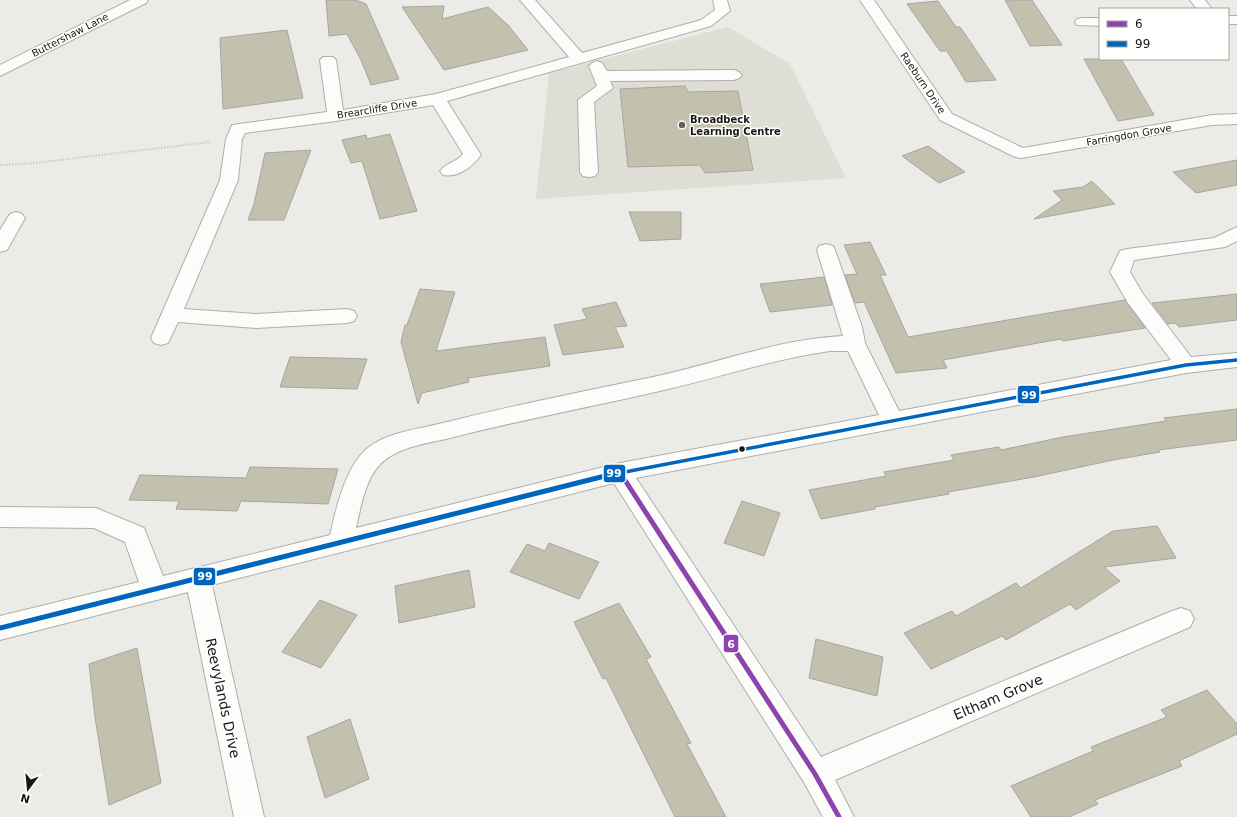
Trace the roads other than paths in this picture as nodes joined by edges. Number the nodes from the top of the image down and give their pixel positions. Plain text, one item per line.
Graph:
1 (141, 0) edge
2 (527, 0) edge
3 (720, 0) edge
4 (867, 0) edge
5 (1197, 0) edge
6 (1204, 8) edge
7 (1082, 22) dead end
8 (1099, 22) edge
9 (586, 57) junction
10 (328, 60) dead end
11 (0, 71) edge
12 (734, 75) dead end
13 (601, 76) junction
14 (438, 100) junction
15 (336, 116) junction
16 (1237, 119) edge
17 (1021, 153) joint
18 (449, 171) dead end
19 (589, 172) dead end
20 (16, 218) dead end
21 (1237, 233) edge
22 (0, 246) edge
23 (826, 250) dead end
24 (172, 315) junction
25 (347, 316) dead end
26 (161, 338) dead end
27 (855, 343) junction
28 (1237, 360) edge
29 (1186, 365) junction
30 (893, 420) junction
31 (620, 472) junction
32 (0, 517) edge
33 (341, 542) junction
34 (198, 578) junction
35 (155, 590) junction
36 (1181, 619) dead end
37 (0, 628) edge
38 (815, 774) junction
39 (249, 817) edge
40 (838, 817) edge

1 - 11 street, Buttershaw Lane
2 - 9 street
3 - 9 street, Brearcliffe Drive
4 - 17 street, Raeburn Drive
5 - 6 street
7 - 8 street
9 - 13 street
9 - 14 street, Brearcliffe Drive
10 - 15 street
12 - 13 street
13 - 19 street
14 - 15 street, Brearcliffe Drive
14 - 18 street
15 - 24 street, Brearcliffe Drive
16 - 17 street, Farringdon Grove
20 - 22 street
21 - 29 street
23 - 27 street
24 - 25 street
24 - 26 street
27 - 30 street
27 - 33 street
28 - 29 street
29 - 30 street
30 - 31 street
31 - 33 street
31 - 38 street
32 - 35 street
33 - 34 street
34 - 35 street
34 - 39 street, Reevylands Drive
35 - 37 street
36 - 38 street, Eltham Grove
38 - 40 street

